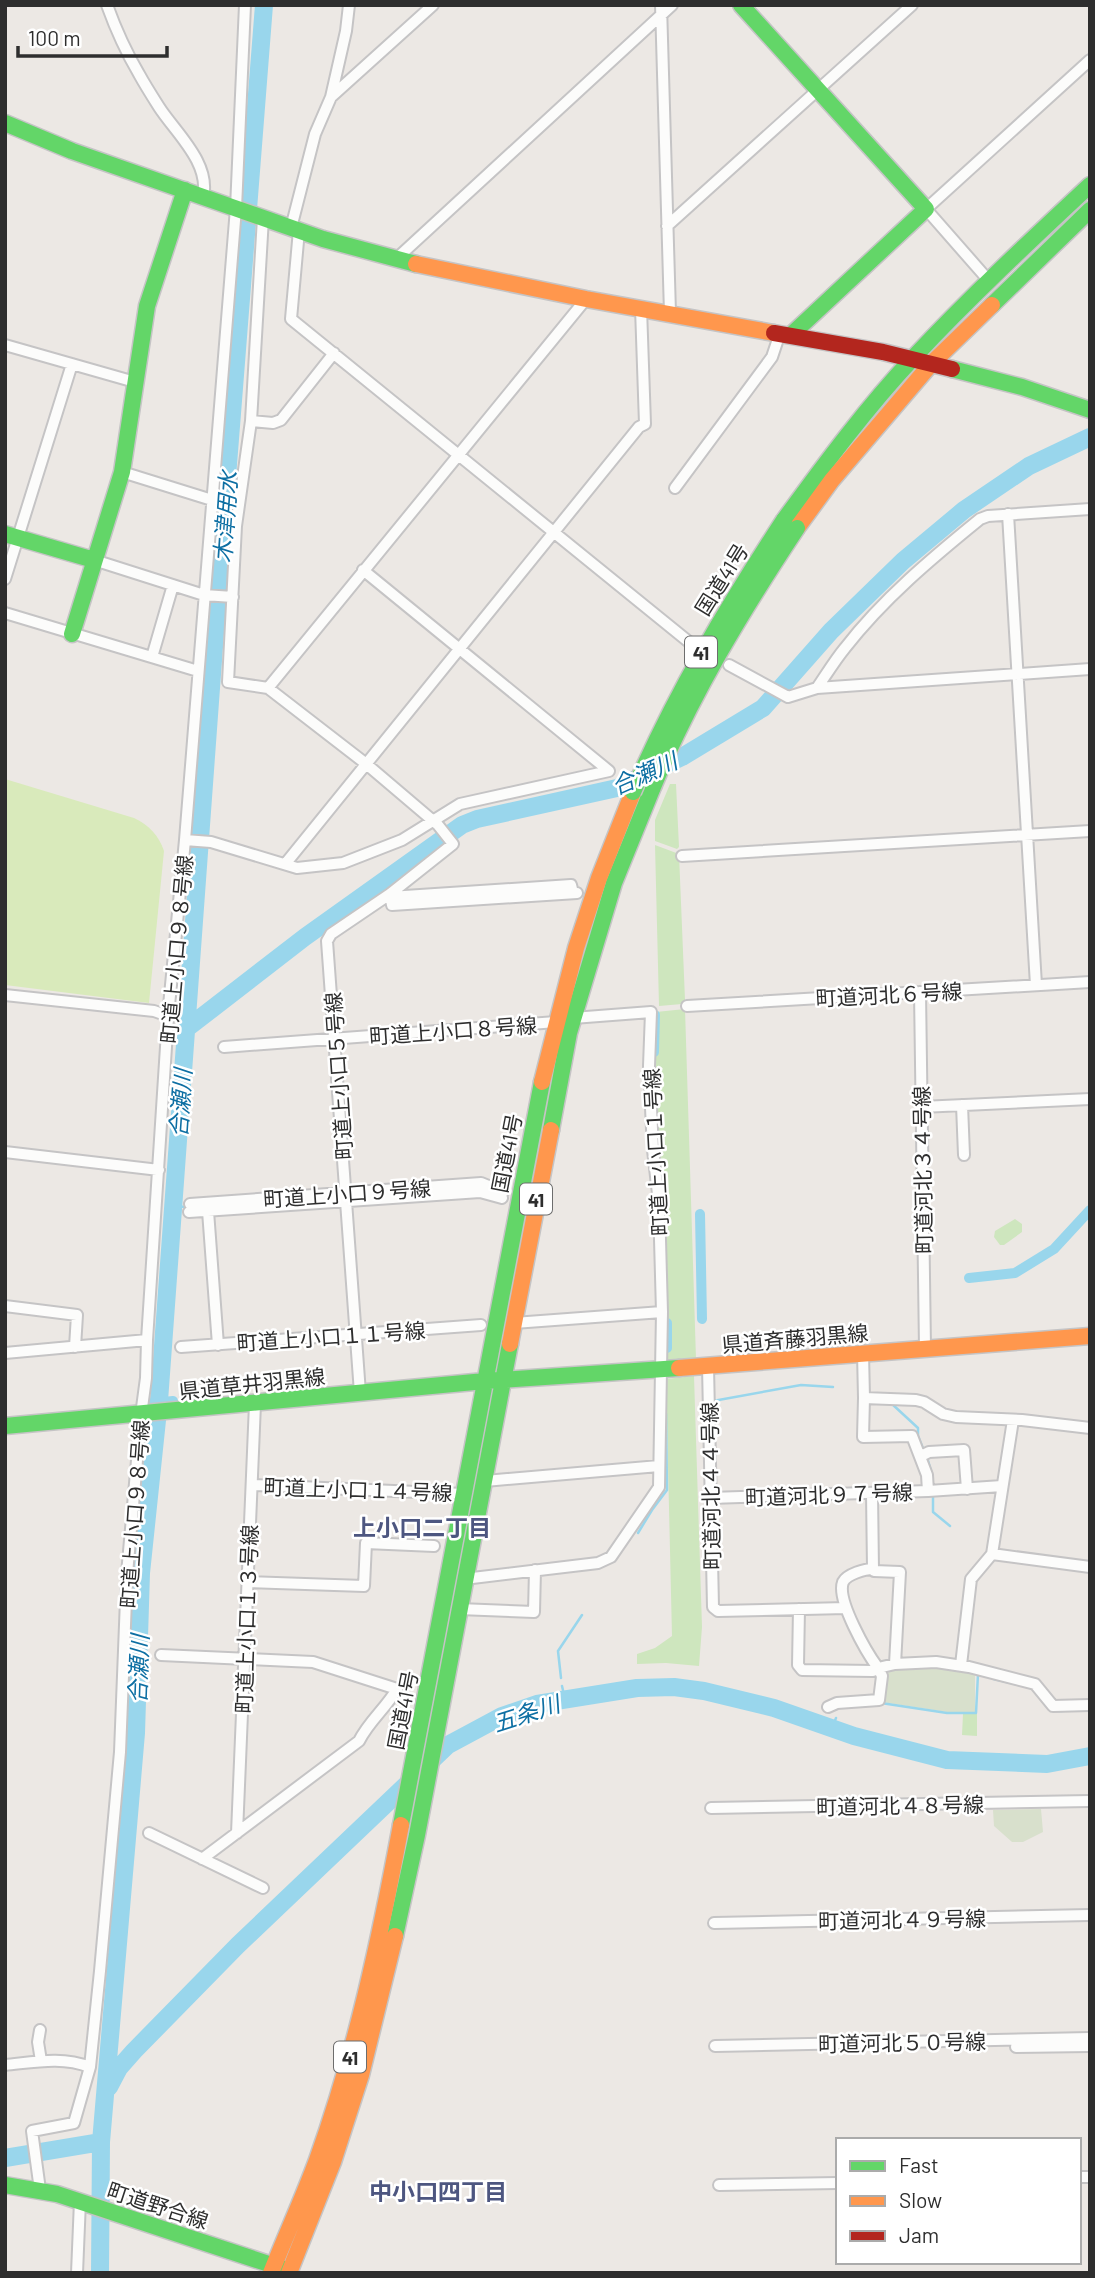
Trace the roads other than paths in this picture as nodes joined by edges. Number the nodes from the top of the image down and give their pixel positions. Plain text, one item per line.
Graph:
1 (107, 5) edge
2 (245, 5) edge
3 (349, 5) edge
4 (433, 5) edge
5 (672, 5) edge
6 (741, 5) edge
7 (912, 5) edge
8 (661, 10) edge
9 (1090, 60) edge
10 (820, 91) junction
11 (331, 97) junction
12 (5, 122) edge
13 (1090, 185) edge
14 (185, 190) junction
15 (203, 197) junction
16 (236, 208) junction
17 (926, 209) junction
18 (1090, 210) edge
19 (261, 217) junction
20 (667, 226) junction
21 (295, 229) junction
22 (395, 260) junction
23 (990, 282) junction
24 (586, 299) junction
25 (641, 308) junction
26 (670, 313) junction
27 (785, 334) junction
28 (5, 345) edge
29 (334, 353) junction
30 (912, 359) junction
31 (72, 364) junction
32 (931, 364) junction
33 (135, 382) junction
34 (1090, 410) edge
35 (251, 421) junction
36 (459, 456) junction
37 (122, 472) junction
38 (675, 488) dead end
39 (212, 500) junction
40 (1090, 509) edge
41 (1008, 514) junction
42 (790, 524) junction
43 (554, 532) junction
44 (12, 536) edge
45 (94, 560) junction
46 (363, 570) junction
47 (5, 579) edge
48 (173, 585) junction
49 (204, 595) junction
50 (233, 597) junction
51 (5, 613) edge
52 (72, 634) junction
53 (689, 642) dead end
54 (458, 649) junction
55 (152, 657) junction
56 (729, 665) dead end
57 (1090, 669) edge
58 (198, 671) junction
59 (1018, 673) junction
60 (268, 688) junction
61 (817, 688) junction
62 (365, 763) junction
63 (437, 824) junction
64 (1090, 831) edge
65 (1027, 835) junction
66 (187, 841) junction
67 (682, 856) dead end
68 (286, 863) junction
69 (575, 893) dead end
70 (390, 895) junction
71 (1090, 982) edge
72 (1036, 985) junction
73 (920, 992) junction
74 (5, 995) edge
75 (688, 1006) dead end
76 (168, 1016) junction
77 (573, 1018) junction
78 (556, 1022) junction
79 (335, 1038) junction
80 (224, 1047) dead end
81 (1090, 1099) edge
82 (962, 1105) junction
83 (921, 1107) junction
84 (5, 1152) edge
85 (964, 1155) dead end
86 (159, 1170) junction
87 (502, 1195) dead end
88 (346, 1197) junction
89 (208, 1210) junction
90 (5, 1306) edge
91 (662, 1312) junction
92 (514, 1323) junction
93 (481, 1325) dead end
94 (357, 1335) junction
95 (1090, 1336) edge
96 (147, 1340) junction
97 (218, 1345) junction
98 (75, 1347) junction
99 (181, 1347) dead end
100 (925, 1348) junction
101 (5, 1353) edge
102 (863, 1353) junction
103 (708, 1366) junction
104 (660, 1370) junction
105 (504, 1380) junction
106 (485, 1381) junction
107 (360, 1393) junction
108 (864, 1398) junction
109 (255, 1404) junction
110 (141, 1415) junction
111 (1013, 1420) junction
112 (5, 1426) edge
113 (1090, 1428) edge
114 (921, 1456) junction
115 (659, 1465) junction
116 (485, 1481) junction
117 (252, 1485) junction
118 (1002, 1486) junction
119 (967, 1489) junction
120 (928, 1492) junction
121 (872, 1493) junction
122 (464, 1494) junction
123 (710, 1498) junction
124 (434, 1546) dead end
125 (992, 1554) junction
126 (1090, 1567) edge
127 (873, 1569) junction
128 (535, 1570) junction
129 (464, 1579) junction
130 (248, 1582) junction
131 (846, 1608) junction
132 (459, 1609) junction
133 (799, 1609) junction
134 (161, 1655) dead end
135 (244, 1658) junction
136 (895, 1664) junction
137 (961, 1665) junction
138 (878, 1668) junction
139 (435, 1691) junction
140 (1090, 1705) edge
141 (828, 1707) dead end
142 (1090, 1801) edge
143 (711, 1808) dead end
144 (149, 1833) dead end
145 (237, 1833) junction
146 (202, 1859) junction
147 (263, 1888) dead end
148 (1090, 1915) edge
149 (714, 1923) dead end
150 (40, 2030) dead end
151 (1090, 2038) edge
152 (783, 2045) junction
153 (715, 2046) dead end
154 (1090, 2046) edge
155 (41, 2061) junction
156 (5, 2066) edge
157 (90, 2067) junction
158 (836, 2183) edge
159 (5, 2185) edge
160 (719, 2186) dead end
161 (40, 2190) junction
162 (81, 2202) junction
163 (284, 2271) edge
164 (77, 2273) edge

1 - 15 street
2 - 16 street, 町道上小口９８号線
3 - 11 street
4 - 11 street
5 - 8 street
6 - 10 main road
7 - 10 street
8 - 20 street
8 - 22 street
9 - 17 street
10 - 17 main road
10 - 20 street
11 - 21 street
12 - 14 main road
13 - 23 main road, 国道41号 / 41
14 - 15 main road
14 - 33 main road
15 - 16 main road
16 - 19 main road
16 - 39 street, 町道上小口９８号線
17 - 23 street
17 - 27 main road
18 - 32 main road, 国道41号 / 41
19 - 21 main road
19 - 35 street
20 - 26 street
21 - 22 main road
21 - 29 street
22 - 24 main road
23 - 30 main road, 国道41号 / 41
24 - 25 main road
24 - 36 street
25 - 26 main road
25 - 43 street
26 - 27 main road
27 - 30 main road
27 - 38 street
28 - 31 street
29 - 35 street
29 - 36 street
30 - 32 main road
30 - 42 main road, 国道41号 / 41
31 - 33 street
31 - 44 street
32 - 34 main road
32 - 42 main road, 国道41号 / 41
33 - 37 main road
35 - 50 street
36 - 43 street
36 - 46 street
37 - 39 street
37 - 45 main road
39 - 49 street, 町道上小口９８号線
40 - 41 street
41 - 59 street
41 - 61 street
42 - 77 main road, 国道41号 / 41, bridge
42 - 78 main road, 国道41号 / 41, bridge
43 - 53 street
43 - 54 street
44 - 45 main road
44 - 47 street
45 - 48 street
45 - 52 main road
46 - 54 street
46 - 60 street
48 - 49 street
48 - 55 street
49 - 50 street
49 - 58 street, 町道上小口９８号線
50 - 60 street
51 - 52 street
52 - 55 street
54 - 62 street
54 - 63 street
55 - 58 street
56 - 61 street
57 - 59 street
58 - 66 street, 町道上小口９８号線
59 - 61 street
59 - 65 street
60 - 62 street, 町道上小口５号線
62 - 63 street, 町道上小口５号線
62 - 68 street
63 - 68 street
63 - 70 street, 町道上小口５号線
64 - 65 street
65 - 67 street
65 - 72 street
66 - 68 street
66 - 76 street, 町道上小口９８号線
69 - 70 street
70 - 79 street, 町道上小口５号線
71 - 72 street, 町道河北６号線
72 - 73 street, 町道河北６号線
73 - 75 street, 町道河北６号線
73 - 83 street, 町道河北３４号線
74 - 76 street
76 - 86 street, 町道上小口９８号線
77 - 91 street, 町道上小口１号線
77 - 92 main road, 国道41号 / 41
78 - 79 street, 町道上小口８号線
78 - 106 main road, 国道41号 / 41
79 - 80 street, 町道上小口８号線
79 - 88 street, 町道上小口５号線
81 - 82 street
82 - 83 street
82 - 85 street
83 - 100 street, 町道河北３４号線
84 - 86 street
86 - 96 street, 町道上小口９８号線
87 - 88 street
88 - 89 street
88 - 89 street, 町道上小口９号線
88 - 94 street, 町道上小口５号線
89 - 97 street
90 - 98 street
91 - 92 street
91 - 104 street, 町道上小口１号線
92 - 105 main road, 国道41号 / 41
93 - 94 street, 町道上小口１１号線
94 - 97 street, 町道上小口１１号線
94 - 107 street, 町道上小口５号線
95 - 100 main road, 県道斉藤羽黒線
96 - 98 street
96 - 110 street, 町道上小口９８号線
97 - 99 street, 町道上小口１１号線
98 - 101 street
100 - 102 main road, 県道斉藤羽黒線
102 - 103 main road, 県道斉藤羽黒線
102 - 108 street
103 - 104 main road, 県道斉藤羽黒線
103 - 123 street, 町道河北４４号線
104 - 105 main road, 県道斉藤羽黒線
104 - 115 street, 町道上小口１号線
105 - 106 main road, 県道草井羽黒線
105 - 116 main road, 国道41号 / 41
106 - 107 main road, 県道草井羽黒線
106 - 122 main road, 国道41号 / 41
107 - 109 main road, 県道草井羽黒線
108 - 111 street
108 - 114 street, 町道河北９７号線
109 - 110 main road, 県道草井羽黒線
109 - 117 street, 町道上小口１３号線
110 - 112 main road, 県道草井羽黒線
110 - 157 street, 町道上小口９８号線
111 - 113 street
111 - 118 street
114 - 119 street
114 - 120 street, 町道河北９７号線
115 - 116 street
115 - 128 street, 町道上小口１号線
116 - 129 main road, 国道41号 / 41
117 - 122 street, 町道上小口１４号線
117 - 130 street, 町道上小口１３号線
118 - 119 street
118 - 125 street
119 - 120 street
120 - 121 street, 町道河北９７号線
121 - 123 street, 町道河北９７号線
121 - 127 street
122 - 139 main road, 国道41号 / 41
123 - 133 street, 町道河北４４号線
124 - 130 street
125 - 126 street
125 - 137 street
127 - 131 street
127 - 136 street
128 - 129 street, 町道上小口１号線
128 - 132 street
129 - 132 main road, 国道41号 / 41
130 - 135 street, 町道上小口１３号線
131 - 133 street
131 - 138 street
132 - 139 main road, 国道41号 / 41
133 - 138 street
134 - 135 street
135 - 145 street, 町道上小口１３号線
135 - 145 street
136 - 137 street
136 - 138 street
137 - 140 street
138 - 141 street
139 - 163 main road, 国道41号 / 41
139 - 163 main road, 国道41号 / 41
142 - 143 street, 町道河北４８号線
144 - 146 street
145 - 146 street
146 - 147 street
148 - 149 street, 町道河北４９号線
150 - 155 street
151 - 152 street, 町道河北５０号線
152 - 153 street, 町道河北５０号線
152 - 154 street
155 - 156 street
155 - 157 street
157 - 161 street, 町道上小口９８号線
158 - 160 street
159 - 161 main road, 町道野合線
161 - 162 main road, 町道野合線
162 - 163 main road, 町道野合線
162 - 164 street

